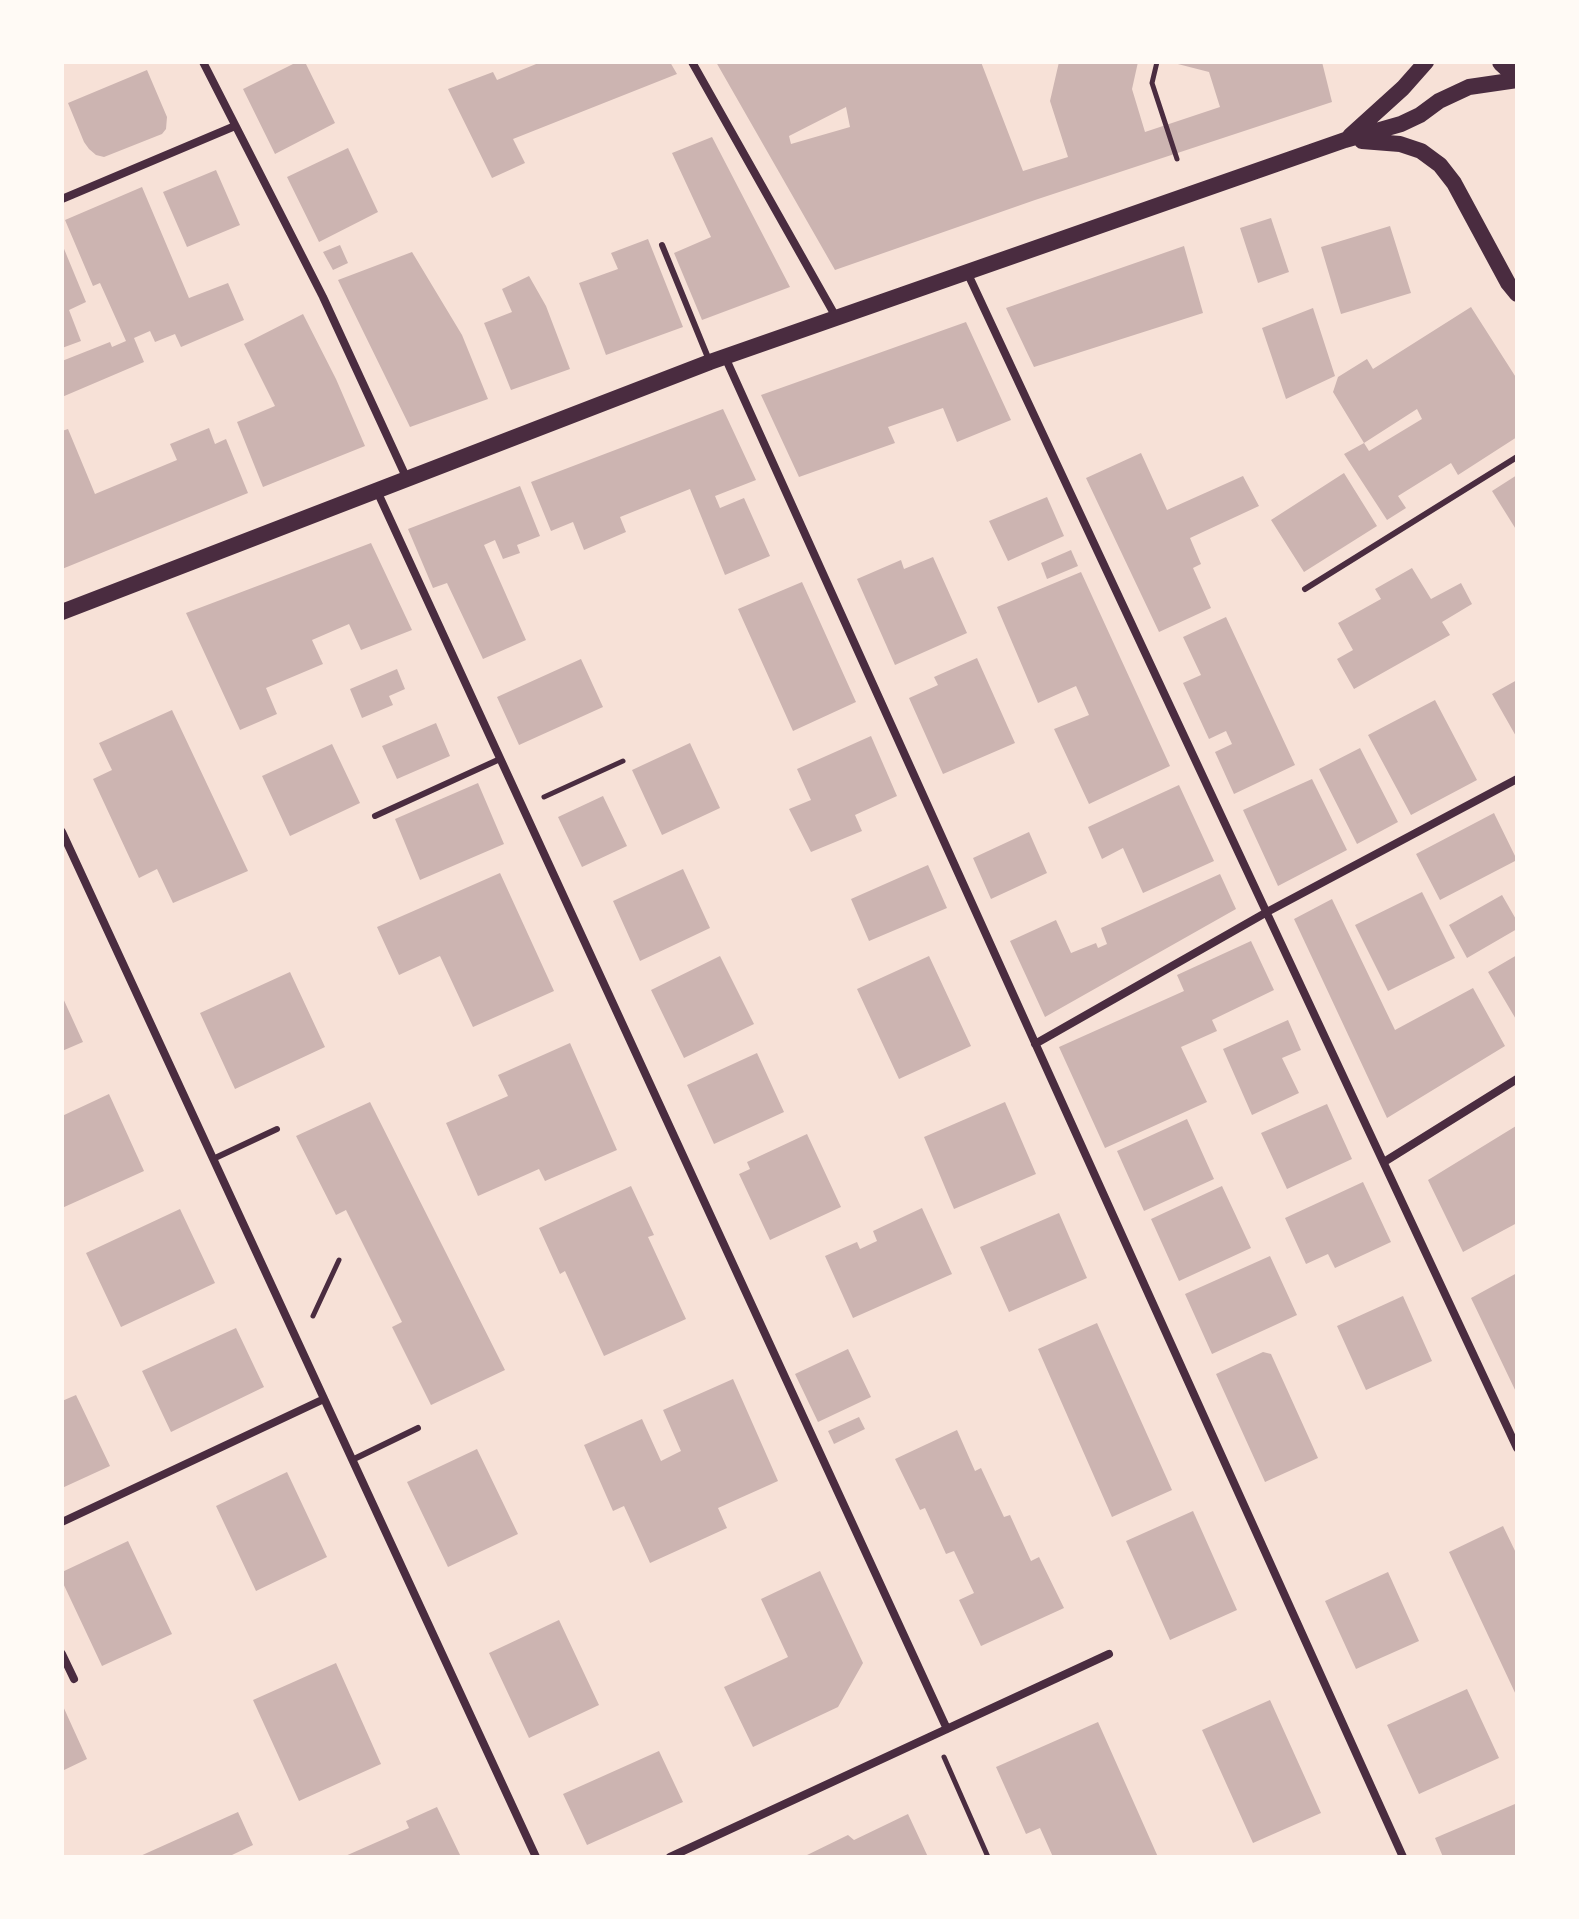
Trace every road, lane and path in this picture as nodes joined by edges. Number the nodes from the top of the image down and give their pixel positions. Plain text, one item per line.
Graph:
1 (203, 62) edge
2 (692, 62) edge
3 (1157, 62) edge
4 (1426, 62) edge
5 (1502, 62) edge
6 (1517, 78) edge
7 (235, 126) junction
8 (1345, 140) junction
9 (1177, 159) dead end
10 (62, 199) edge
11 (662, 245) dead end
12 (967, 272) junction
13 (1517, 294) edge
14 (836, 317) junction
15 (717, 359) junction
16 (1517, 457) edge
17 (407, 479) junction
18 (376, 491) junction
19 (1305, 589) dead end
20 (62, 612) edge
21 (500, 759) junction
22 (623, 761) dead end
23 (1517, 779) edge
24 (522, 807) junction
25 (375, 816) dead end
26 (62, 832) edge
27 (1267, 912) junction
28 (1035, 1044) junction
29 (1517, 1079) edge
30 (277, 1129) dead end
31 (213, 1159) junction
32 (1384, 1162) junction
33 (339, 1260) dead end
34 (300, 1347) junction
35 (324, 1399) junction
36 (418, 1428) dead end
37 (1514, 1432) edge
38 (1517, 1448) edge
39 (352, 1460) junction
40 (62, 1522) edge
41 (62, 1654) edge
42 (1109, 1654) dead end
43 (74, 1679) dead end
44 (947, 1729) junction
45 (934, 1734) junction
46 (536, 1857) edge
47 (670, 1857) edge
48 (988, 1857) edge
49 (1403, 1857) edge

1 - 7 street
2 - 14 street
3 - 9 path
4 - 8 main road
5 - 6 main road
6 - 8 main road
7 - 10 street
7 - 17 street
8 - 12 main road
8 - 13 main road
11 - 15 lane
12 - 14 main road
12 - 27 street
14 - 15 main road
15 - 17 main road
15 - 28 street
16 - 19 lane
17 - 18 main road
18 - 20 main road
18 - 21 street
21 - 24 street
21 - 25 lane
22 - 24 path
23 - 27 street
24 - 44 street
26 - 31 street
27 - 28 street
27 - 32 street
28 - 49 street
29 - 32 street
30 - 31 lane
31 - 34 street
32 - 37 street
33 - 34 path
34 - 35 street
35 - 39 street
35 - 40 street
36 - 39 lane
37 - 38 street
39 - 46 street
41 - 43 street
42 - 44 street
44 - 45 street
45 - 47 street
45 - 48 path

